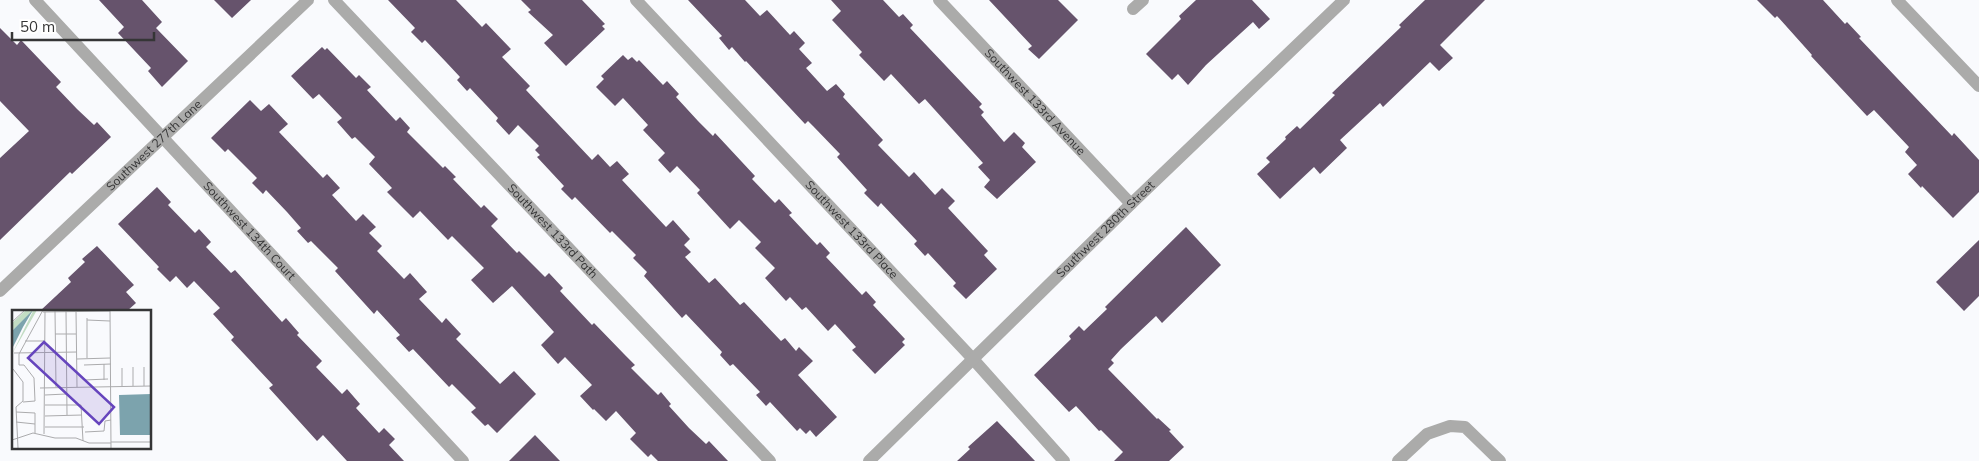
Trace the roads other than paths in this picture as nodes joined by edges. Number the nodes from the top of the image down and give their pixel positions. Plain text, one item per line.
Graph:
1 (35, 0) edge
2 (308, 0) edge
3 (334, 0) edge
4 (636, 0) edge
5 (939, 0) edge
6 (1344, 0) edge
7 (1897, 0) edge
8 (1979, 86) edge
9 (163, 136) junction
10 (1132, 204) junction
11 (0, 291) edge
12 (973, 359) junction
13 (463, 461) edge
14 (770, 461) edge
15 (869, 461) edge
16 (1064, 461) edge
17 (1398, 461) edge
18 (1500, 461) edge

1 - 9 street, Southwest 134th Court
2 - 9 street, Southwest 277th Lane
3 - 14 street, Southwest 133rd Path
4 - 12 street, Southwest 133rd Place
5 - 10 street, Southwest 133rd Avenue
6 - 10 street, Southwest 280th Street
7 - 8 street
9 - 11 street, Southwest 277th Lane
9 - 13 street, Southwest 134th Court
10 - 12 street, Southwest 280th Street
12 - 15 street, Southwest 280th Street
12 - 16 street, Southwest 133rd Place
17 - 18 street

